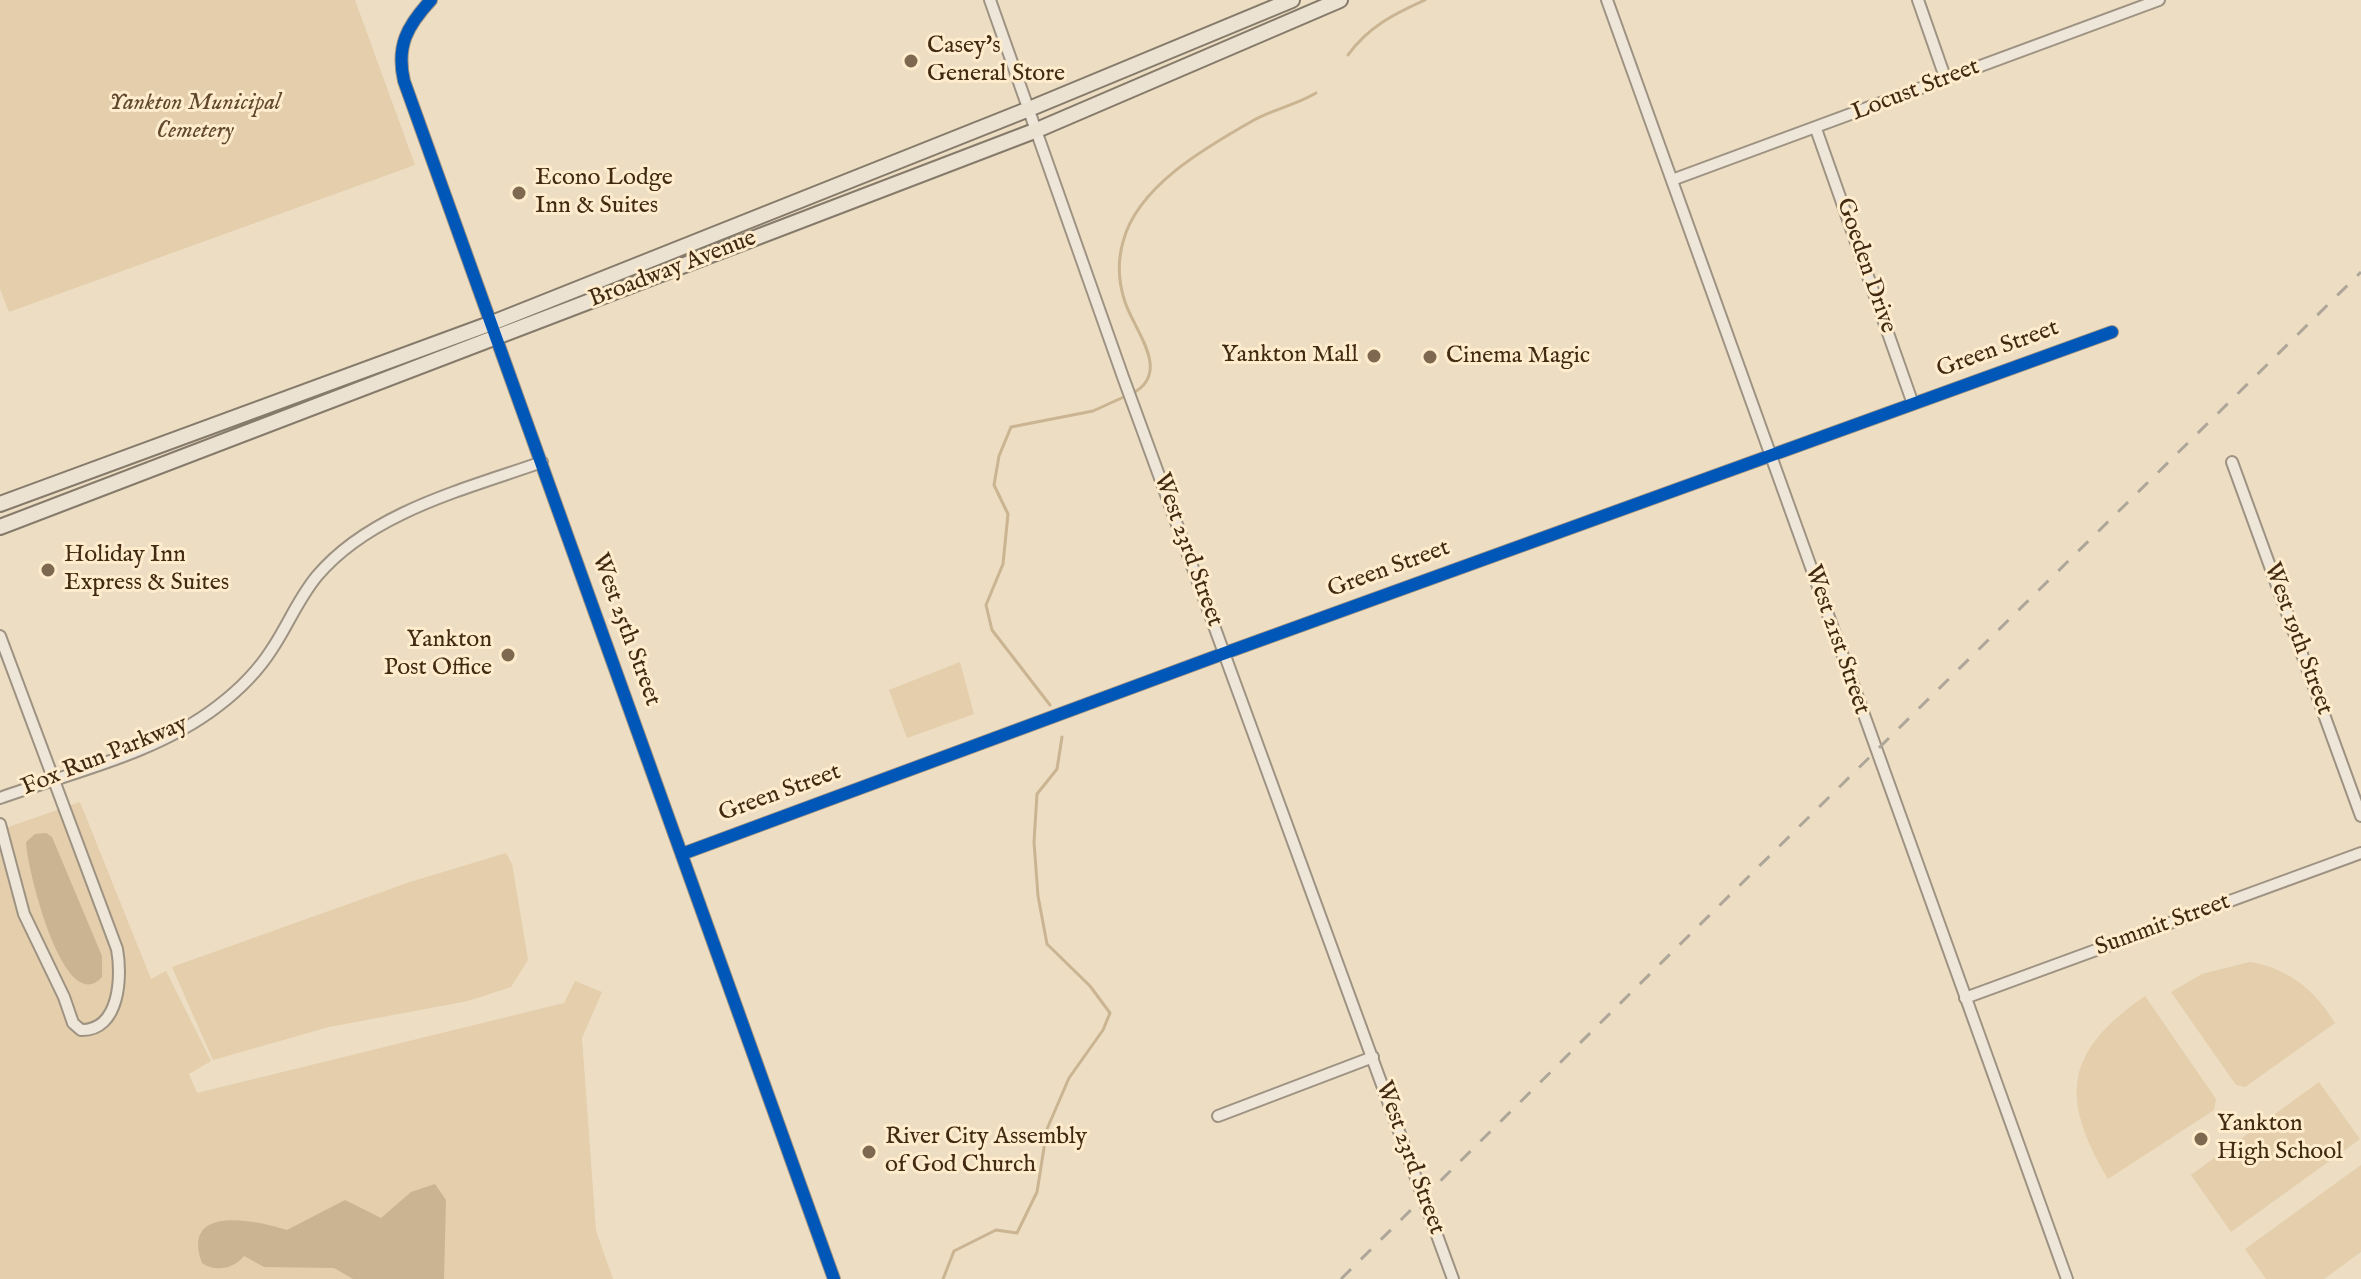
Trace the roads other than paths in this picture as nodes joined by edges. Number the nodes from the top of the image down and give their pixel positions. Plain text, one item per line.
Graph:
1 (431, 0) edge
2 (990, 0) edge
3 (1292, 0) edge
4 (1340, 0) edge
5 (1607, 0) edge
6 (1918, 0) edge
7 (2159, 0) edge
8 (1946, 80) junction
9 (1029, 109) junction
10 (1816, 129) junction
11 (1037, 130) junction
12 (1672, 180) junction
13 (494, 331) junction
14 (2112, 332) dead end
15 (1913, 404) junction
16 (1771, 456) junction
17 (542, 462) junction
18 (2232, 462) dead end
19 (0, 504) edge
20 (0, 527) edge
21 (0, 636) edge
22 (1225, 653) junction
23 (54, 779) junction
24 (0, 798) edge
25 (2361, 816) edge
26 (0, 824) edge
27 (2361, 853) edge
28 (682, 854) junction
29 (1965, 998) junction
30 (1373, 1057) junction
31 (1218, 1116) dead end
32 (834, 1279) edge
33 (1453, 1279) edge
34 (2067, 1279) edge

1 - 13 street, West 25th Street
2 - 9 street, West 23rd Street
3 - 9 highway, Broadway Avenue
4 - 11 highway, Broadway Avenue
5 - 12 street, West 21st Street
6 - 8 street
7 - 8 street, Locust Street
8 - 10 street, Locust Street
9 - 11 street, West 23rd Street
9 - 13 highway, Broadway Avenue
10 - 12 street, Locust Street
10 - 15 street, Goeden Drive
11 - 13 highway, Broadway Avenue
11 - 22 street, West 23rd Street
12 - 16 street, West 21st Street
13 - 17 street, West 25th Street
13 - 19 highway, Broadway Avenue
13 - 20 highway, Broadway Avenue
14 - 15 street, Green Street
15 - 16 street, Green Street
16 - 22 street, Green Street
16 - 29 street, West 21st Street
17 - 23 street, Fox Run Parkway
17 - 28 street, West 25th Street
18 - 25 street, West 19th Street
21 - 23 street
22 - 28 street, Green Street
22 - 30 street, West 23rd Street
23 - 24 street, Fox Run Parkway
23 - 26 street
27 - 29 street, Summit Street
28 - 32 street, West 25th Street
29 - 34 street, West 21st Street
30 - 31 street
30 - 33 street, West 23rd Street

